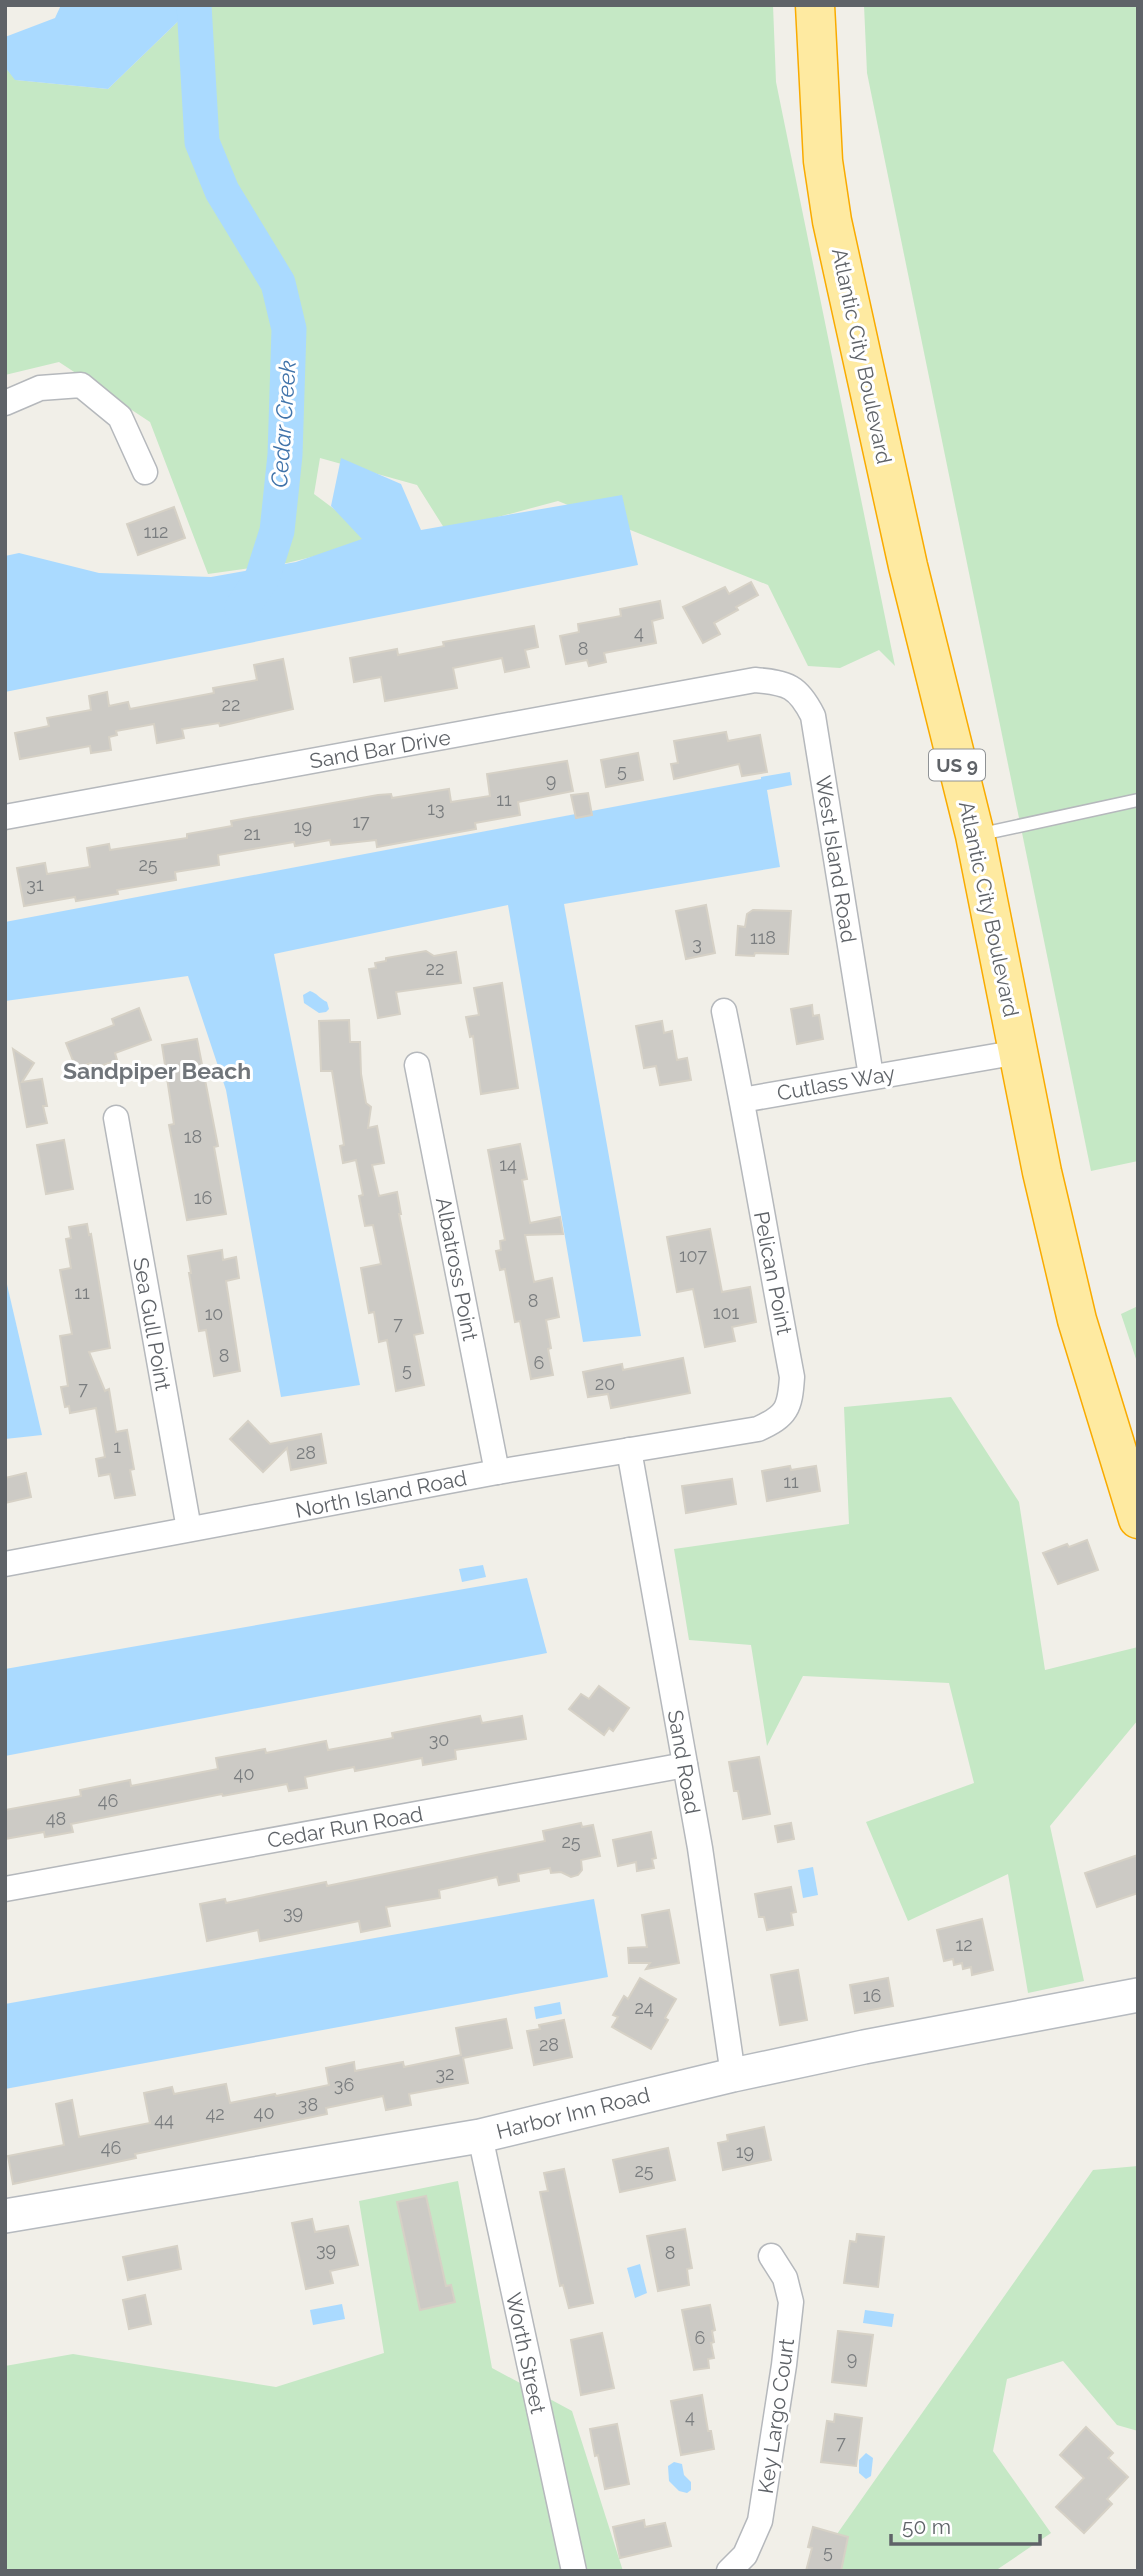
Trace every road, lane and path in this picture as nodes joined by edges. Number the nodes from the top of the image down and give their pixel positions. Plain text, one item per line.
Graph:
1 (815, 5) edge
2 (5, 403) edge
3 (145, 472) dead end
4 (755, 680) joint
5 (1138, 800) edge
6 (5, 817) edge
7 (975, 835) junction
8 (724, 1011) dead end
9 (1019, 1052) junction
10 (417, 1065) dead end
11 (871, 1076) junction
12 (743, 1100) junction
13 (116, 1118) dead end
14 (758, 1429) joint
15 (629, 1451) junction
16 (497, 1472) junction
17 (1138, 1519) edge
18 (189, 1529) junction
19 (5, 1564) edge
20 (685, 1765) junction
21 (5, 1889) edge
22 (1138, 1995) edge
23 (733, 2074) junction
24 (480, 2136) junction
25 (5, 2216) edge
26 (771, 2256) dead end
27 (573, 2571) edge
28 (729, 2571) edge

1 - 7 highway, Atlantic City Boulevard / US 9
2 - 3 street
4 - 6 street, Sand Bar Drive
4 - 11 street, West Island Road
5 - 7 lane
7 - 9 highway, Atlantic City Boulevard / US 9
8 - 12 street
9 - 11 street, Cutlass Way
9 - 17 highway, Atlantic City Boulevard / US 9
10 - 16 street, Albatross Point
11 - 12 street, Cutlass Way
12 - 14 street, Pelican Point
13 - 18 street, Sea Gull Point
14 - 15 street, North Island Road
15 - 16 street, North Island Road
15 - 20 street, Sand Road
16 - 18 street, North Island Road
18 - 19 street, North Island Road
20 - 21 street, Cedar Run Road
20 - 23 street, Sand Road
22 - 23 main road, Harbor Inn Road
23 - 24 main road, Harbor Inn Road
24 - 25 main road, Harbor Inn Road
24 - 27 street, Worth Street
26 - 28 street, Key Largo Court

